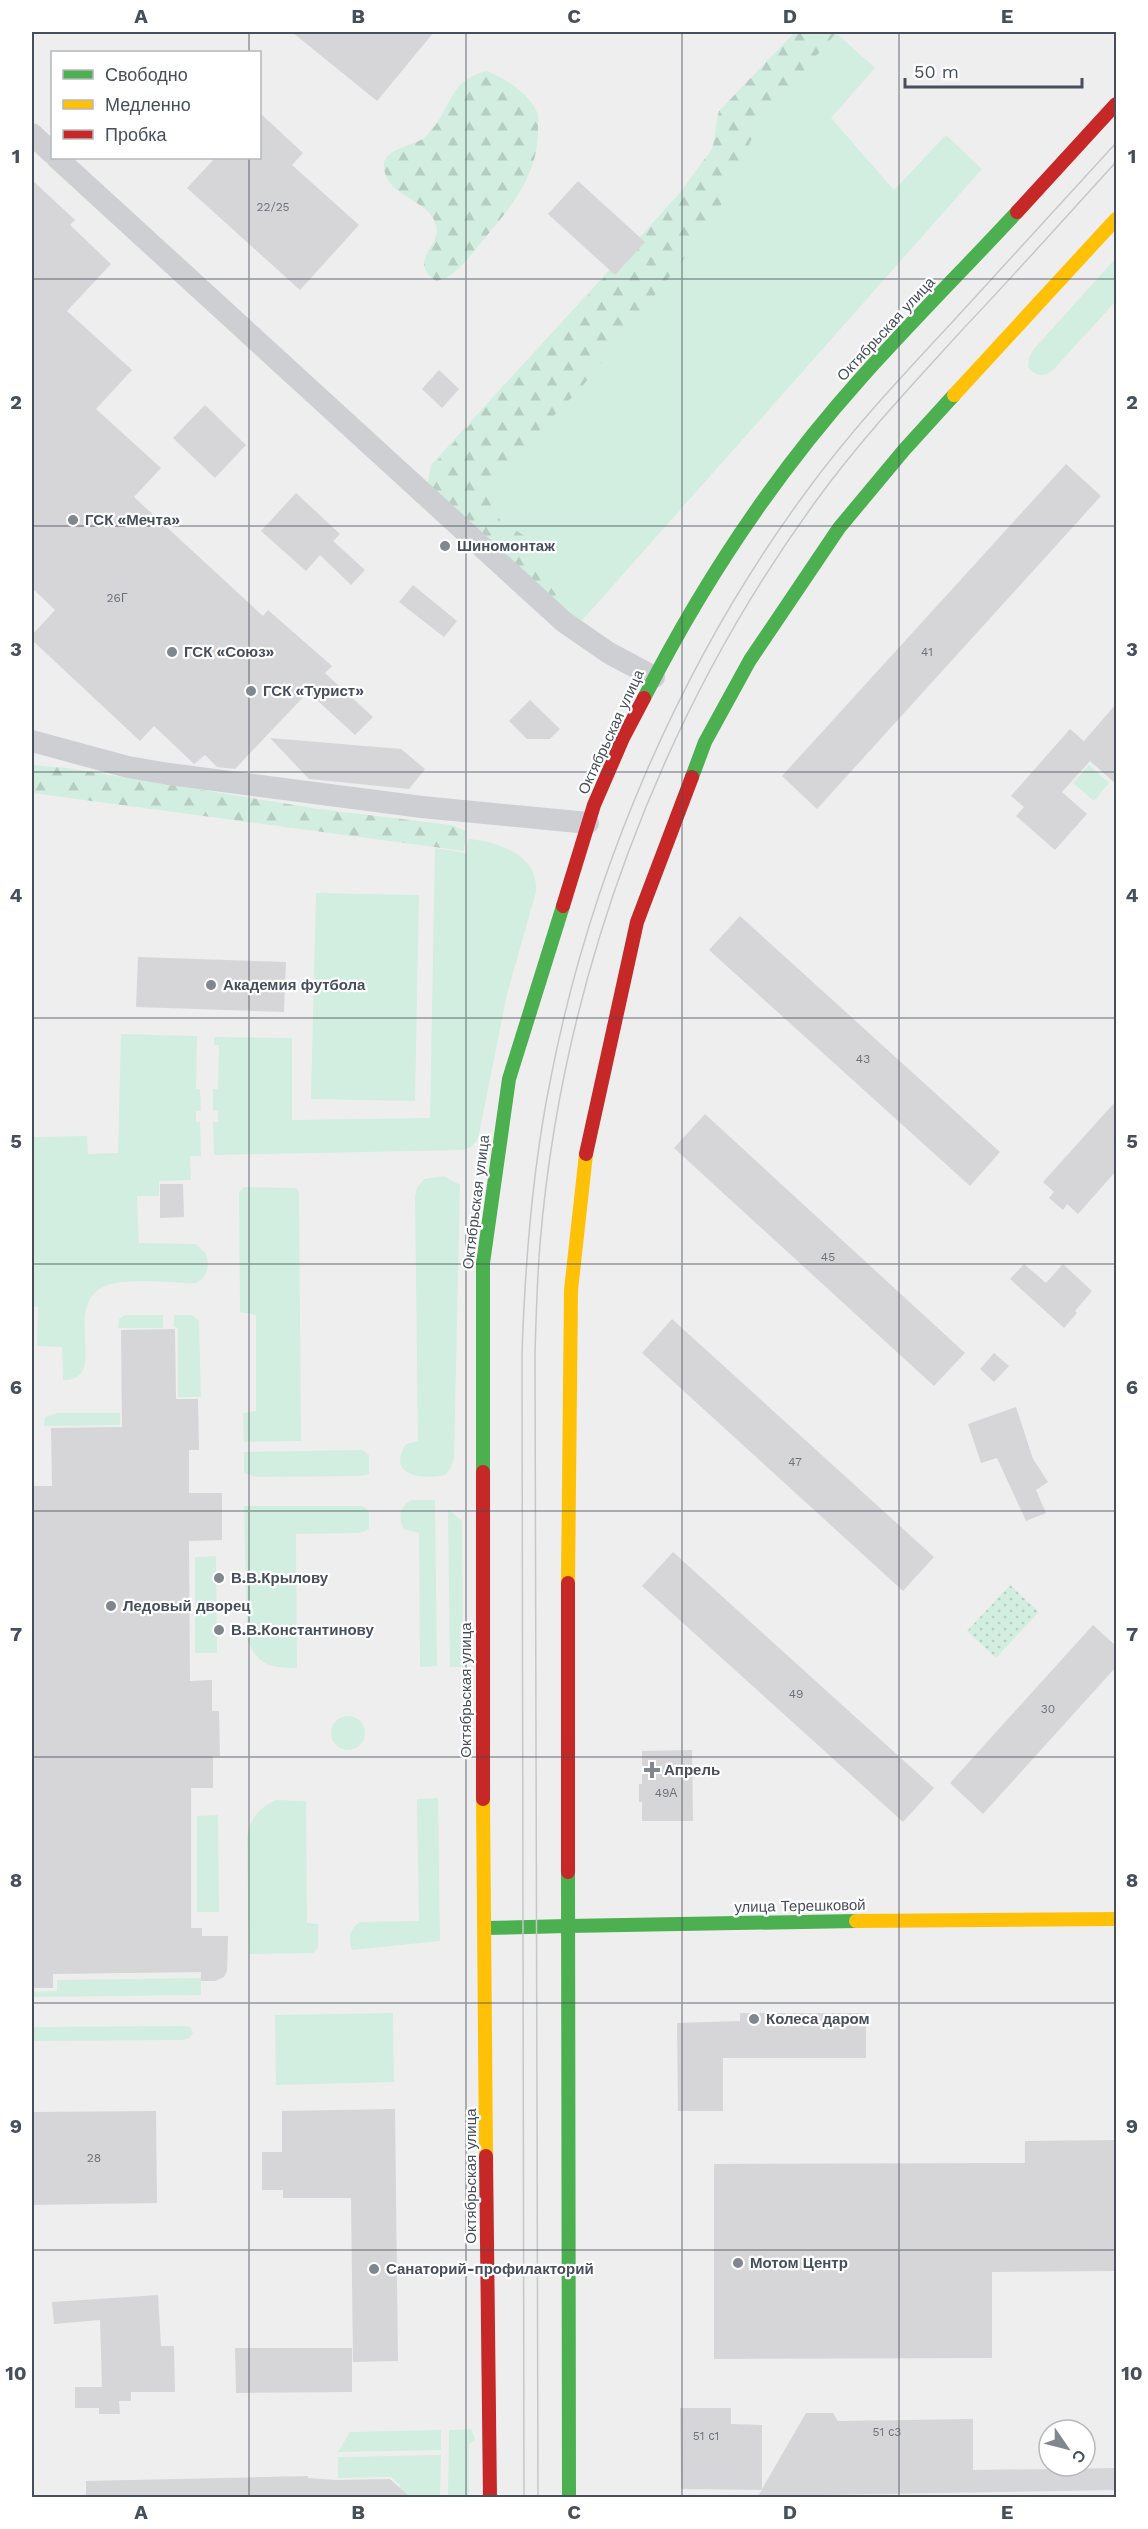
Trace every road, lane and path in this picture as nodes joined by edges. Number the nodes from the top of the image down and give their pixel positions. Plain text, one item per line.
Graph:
1 (1116, 104) edge
2 (32, 134) edge
3 (51, 152) edge
4 (58, 159) edge
5 (1116, 219) edge
6 (654, 677) junction
7 (32, 741) edge
8 (588, 823) junction
9 (1116, 1919) edge
10 (568, 1926) junction
11 (485, 1928) junction
12 (490, 2498) edge
13 (569, 2498) edge

1 - 6 main road, Октябрьская улица
2 - 3 street
4 - 6 street
5 - 10 main road
6 - 8 main road, Октябрьская улица
7 - 8 street
8 - 11 main road, Октябрьская улица
9 - 10 main road, улица Терешковой
10 - 11 main road, улица Терешковой
10 - 13 main road
11 - 12 main road, Октябрьская улица

